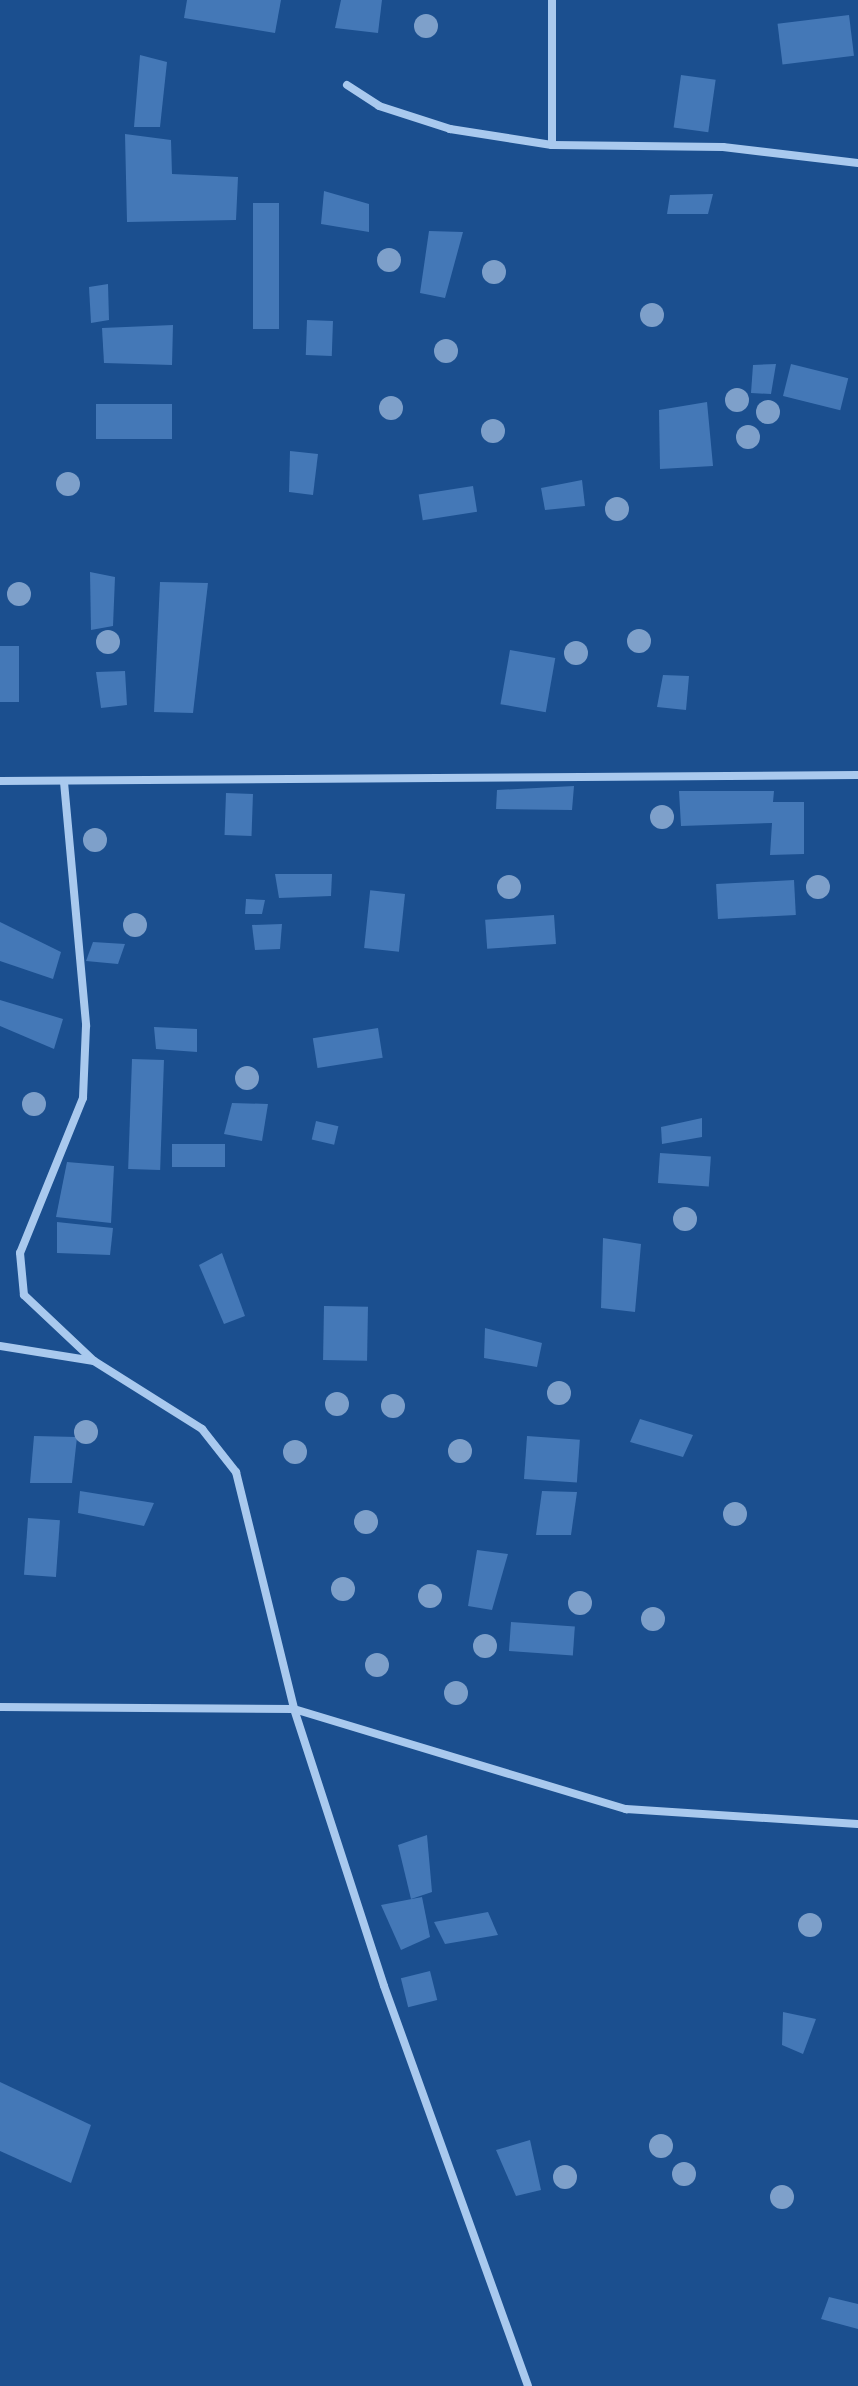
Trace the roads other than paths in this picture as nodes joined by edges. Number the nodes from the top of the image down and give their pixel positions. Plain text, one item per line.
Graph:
1 (552, 0) edge
2 (347, 85) dead end
3 (552, 145) junction
4 (858, 163) edge
5 (858, 775) edge
6 (0, 781) edge
7 (64, 782) junction
8 (0, 1346) edge
9 (94, 1361) junction
10 (0, 1707) edge
11 (294, 1709) junction
12 (858, 1824) edge
13 (528, 2386) edge

1 - 3 street
2 - 3 street
3 - 4 street
5 - 7 street
6 - 7 street
7 - 9 street
8 - 9 street
9 - 11 street
10 - 11 street
11 - 12 street
11 - 13 street

